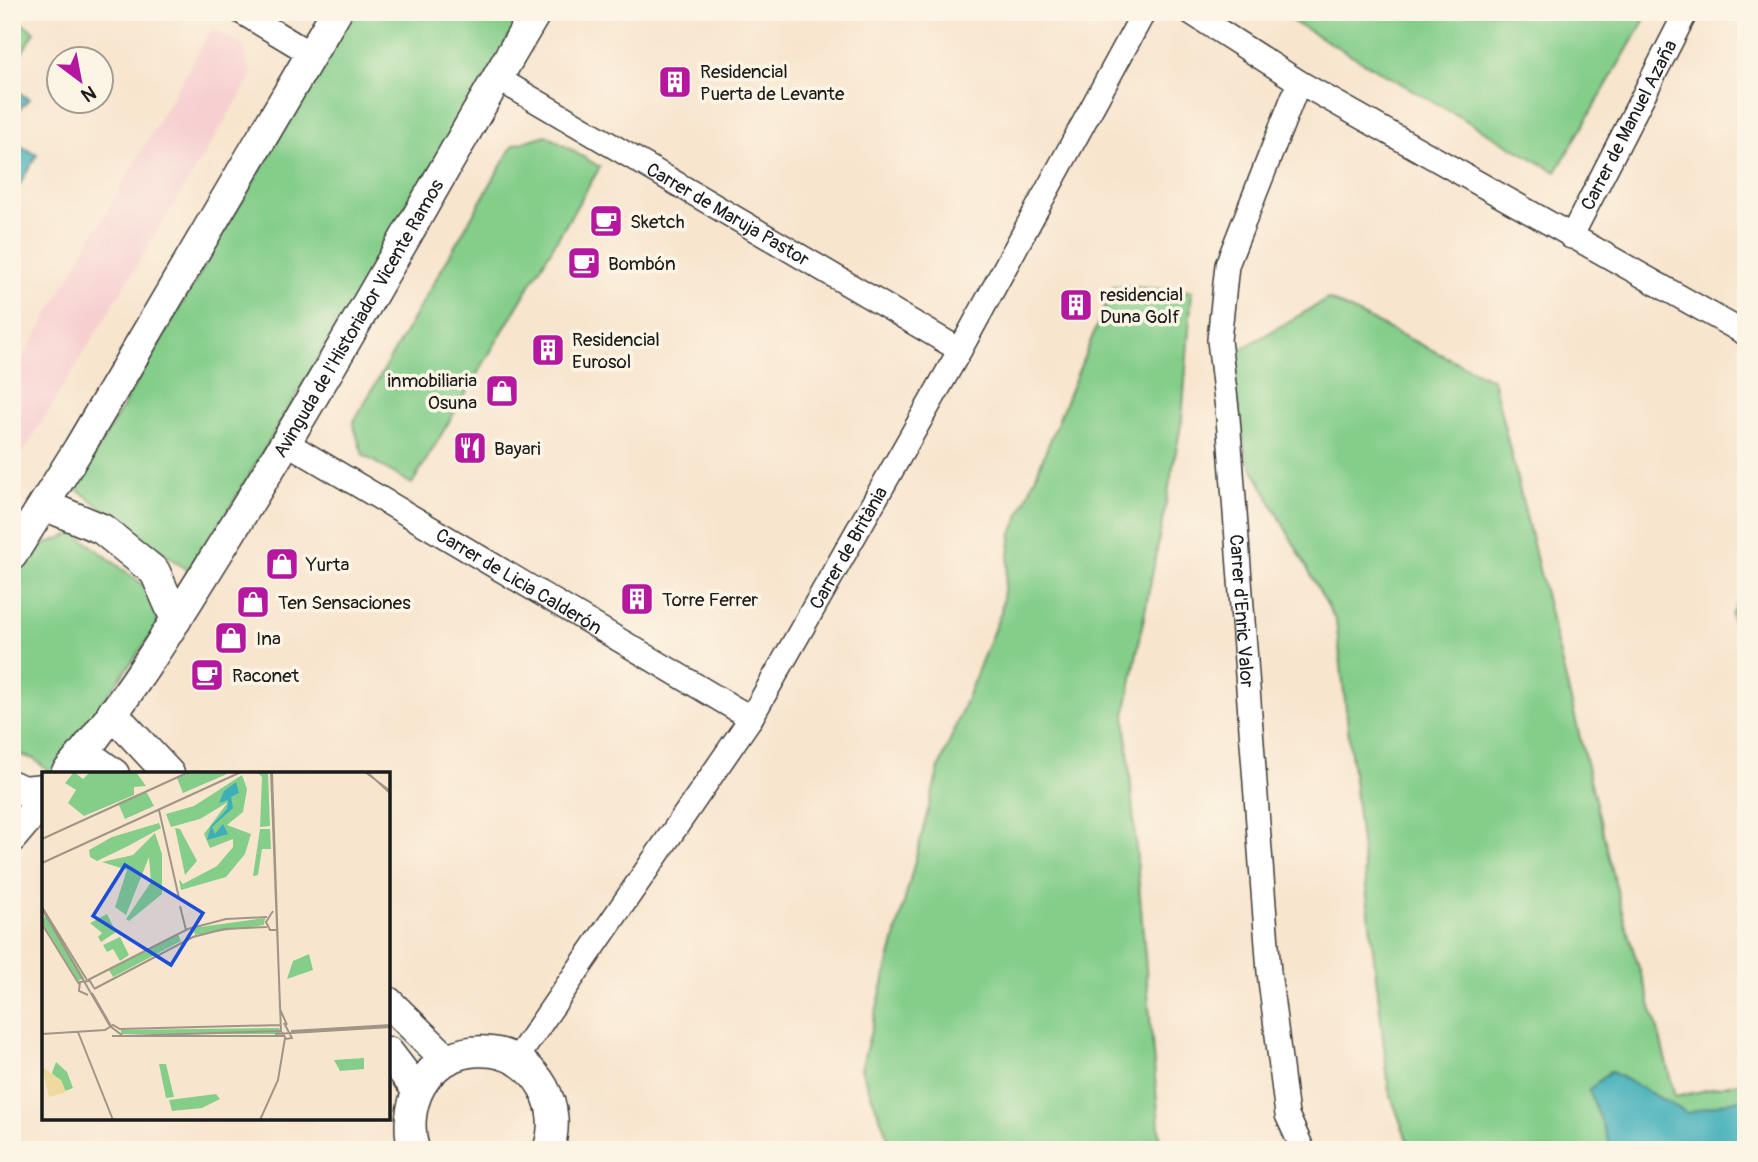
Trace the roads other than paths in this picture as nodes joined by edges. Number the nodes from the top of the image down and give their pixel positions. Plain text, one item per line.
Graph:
1 (241, 12) edge
2 (336, 12) edge
3 (536, 12) edge
4 (1144, 12) edge
5 (1190, 12) edge
6 (1686, 12) edge
7 (312, 54) junction
8 (497, 78) junction
9 (1299, 82) junction
10 (1571, 237) junction
11 (1746, 334) edge
12 (960, 350) junction
13 (287, 443) junction
14 (44, 505) junction
15 (12, 555) edge
16 (176, 620) junction
17 (112, 713) junction
18 (751, 718) junction
19 (75, 763) edge
20 (107, 772) edge
21 (167, 772) edge
22 (12, 786) edge
23 (42, 789) edge
24 (42, 801) edge
25 (12, 837) edge
26 (390, 1004) edge
27 (390, 1055) edge
28 (447, 1060) junction
29 (516, 1060) junction
30 (417, 1090) junction
31 (414, 1150) edge
32 (548, 1150) edge
33 (1303, 1150) edge

1 - 7 street
2 - 7 street
3 - 8 street, Avinguda de l'Historiador Vicente Ramos
4 - 12 street, Carrer de Britània
5 - 9 street
6 - 10 street, Carrer de Manuel Azaña
7 - 14 street
8 - 12 street, Carrer de Maruja Pastor
8 - 13 street, Avinguda de l'Historiador Vicente Ramos
9 - 10 street
9 - 33 street, Carrer d'Enric Valor
10 - 11 street
12 - 18 street, Carrer de Britània
13 - 16 street, Avinguda de l'Historiador Vicente Ramos
13 - 18 street, Carrer de Licia Calderón
14 - 15 street
14 - 16 street
16 - 17 street, Avinguda de l'Historiador Vicente Ramos
17 - 19 street, Avinguda de l'Historiador Vicente Ramos
17 - 21 street
18 - 29 street, Carrer de Britània
19 - 20 street
22 - 23 street
24 - 25 street
26 - 28 street
27 - 30 street
28 - 29 street
28 - 30 street
29 - 32 street
30 - 31 street

